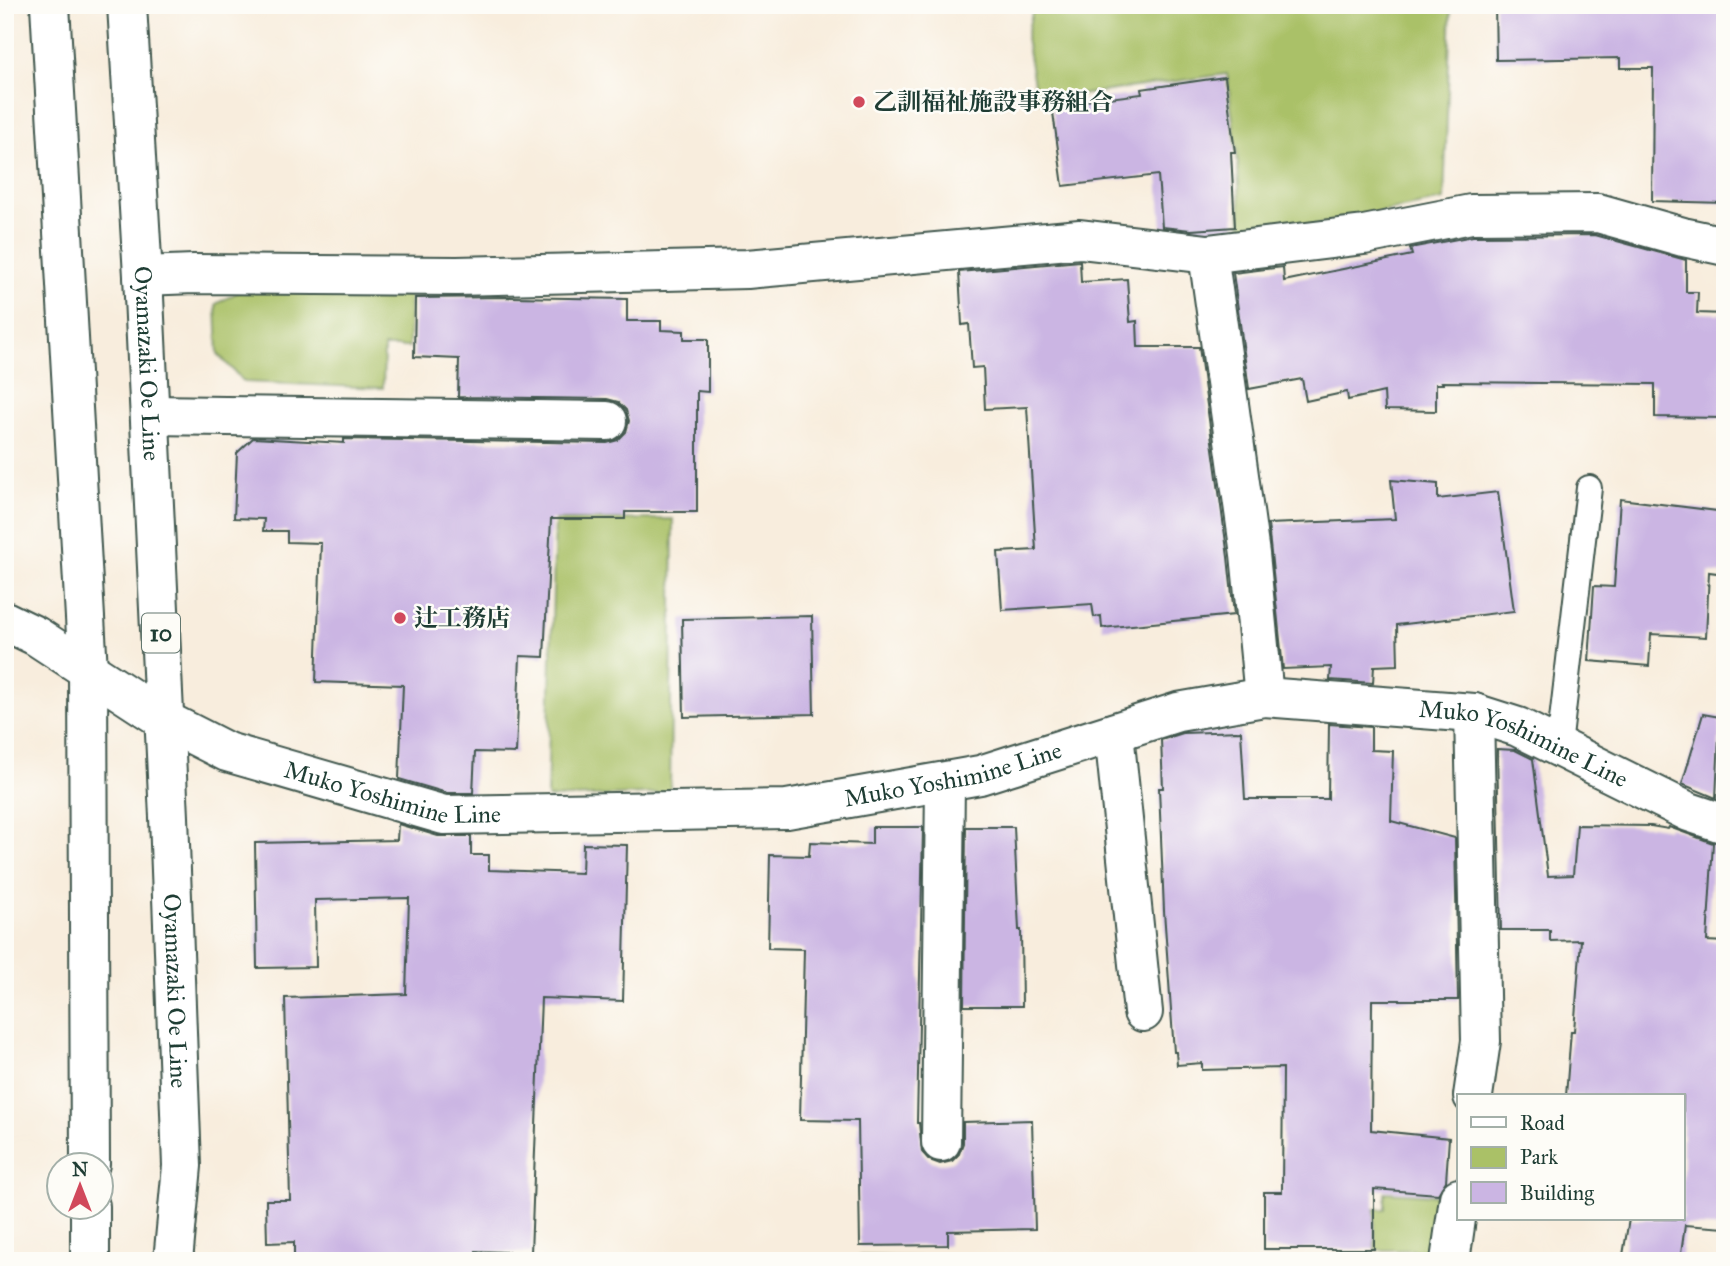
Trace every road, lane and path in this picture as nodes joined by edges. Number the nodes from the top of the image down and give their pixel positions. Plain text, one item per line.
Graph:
1 (50, 5) edge
2 (127, 5) edge
3 (1725, 246) edge
4 (1209, 254) junction
5 (144, 276) junction
6 (150, 415) junction
7 (607, 421) dead end
8 (1589, 488) dead end
9 (5, 621) edge
10 (88, 670) junction
11 (1264, 697) junction
12 (1474, 713) junction
13 (166, 721) junction
14 (1114, 733) junction
15 (1559, 746) junction
16 (944, 782) junction
17 (1725, 824) edge
18 (1143, 1012) dead end
19 (1473, 1094) edge
20 (942, 1142) dead end
21 (90, 1150) edge
22 (1457, 1212) edge
23 (90, 1220) edge
24 (90, 1261) edge
25 (173, 1261) edge
26 (1450, 1261) edge

1 - 10 main road
2 - 5 main road, Oyamazaki Oe Line / 10
3 - 4 main road
4 - 5 main road
4 - 11 main road
5 - 6 main road, Oyamazaki Oe Line / 10
6 - 7 main road
6 - 13 main road, Oyamazaki Oe Line / 10
8 - 15 lane
9 - 10 main road
10 - 13 main road
10 - 21 main road
11 - 12 main road, Muko Yoshimine Line
11 - 14 main road, Muko Yoshimine Line
12 - 15 main road, Muko Yoshimine Line
12 - 19 main road
13 - 16 main road, Muko Yoshimine Line
13 - 25 main road, Oyamazaki Oe Line / 10
14 - 16 main road, Muko Yoshimine Line
14 - 18 main road
15 - 17 main road, Muko Yoshimine Line
16 - 20 main road
22 - 26 main road
23 - 24 main road

